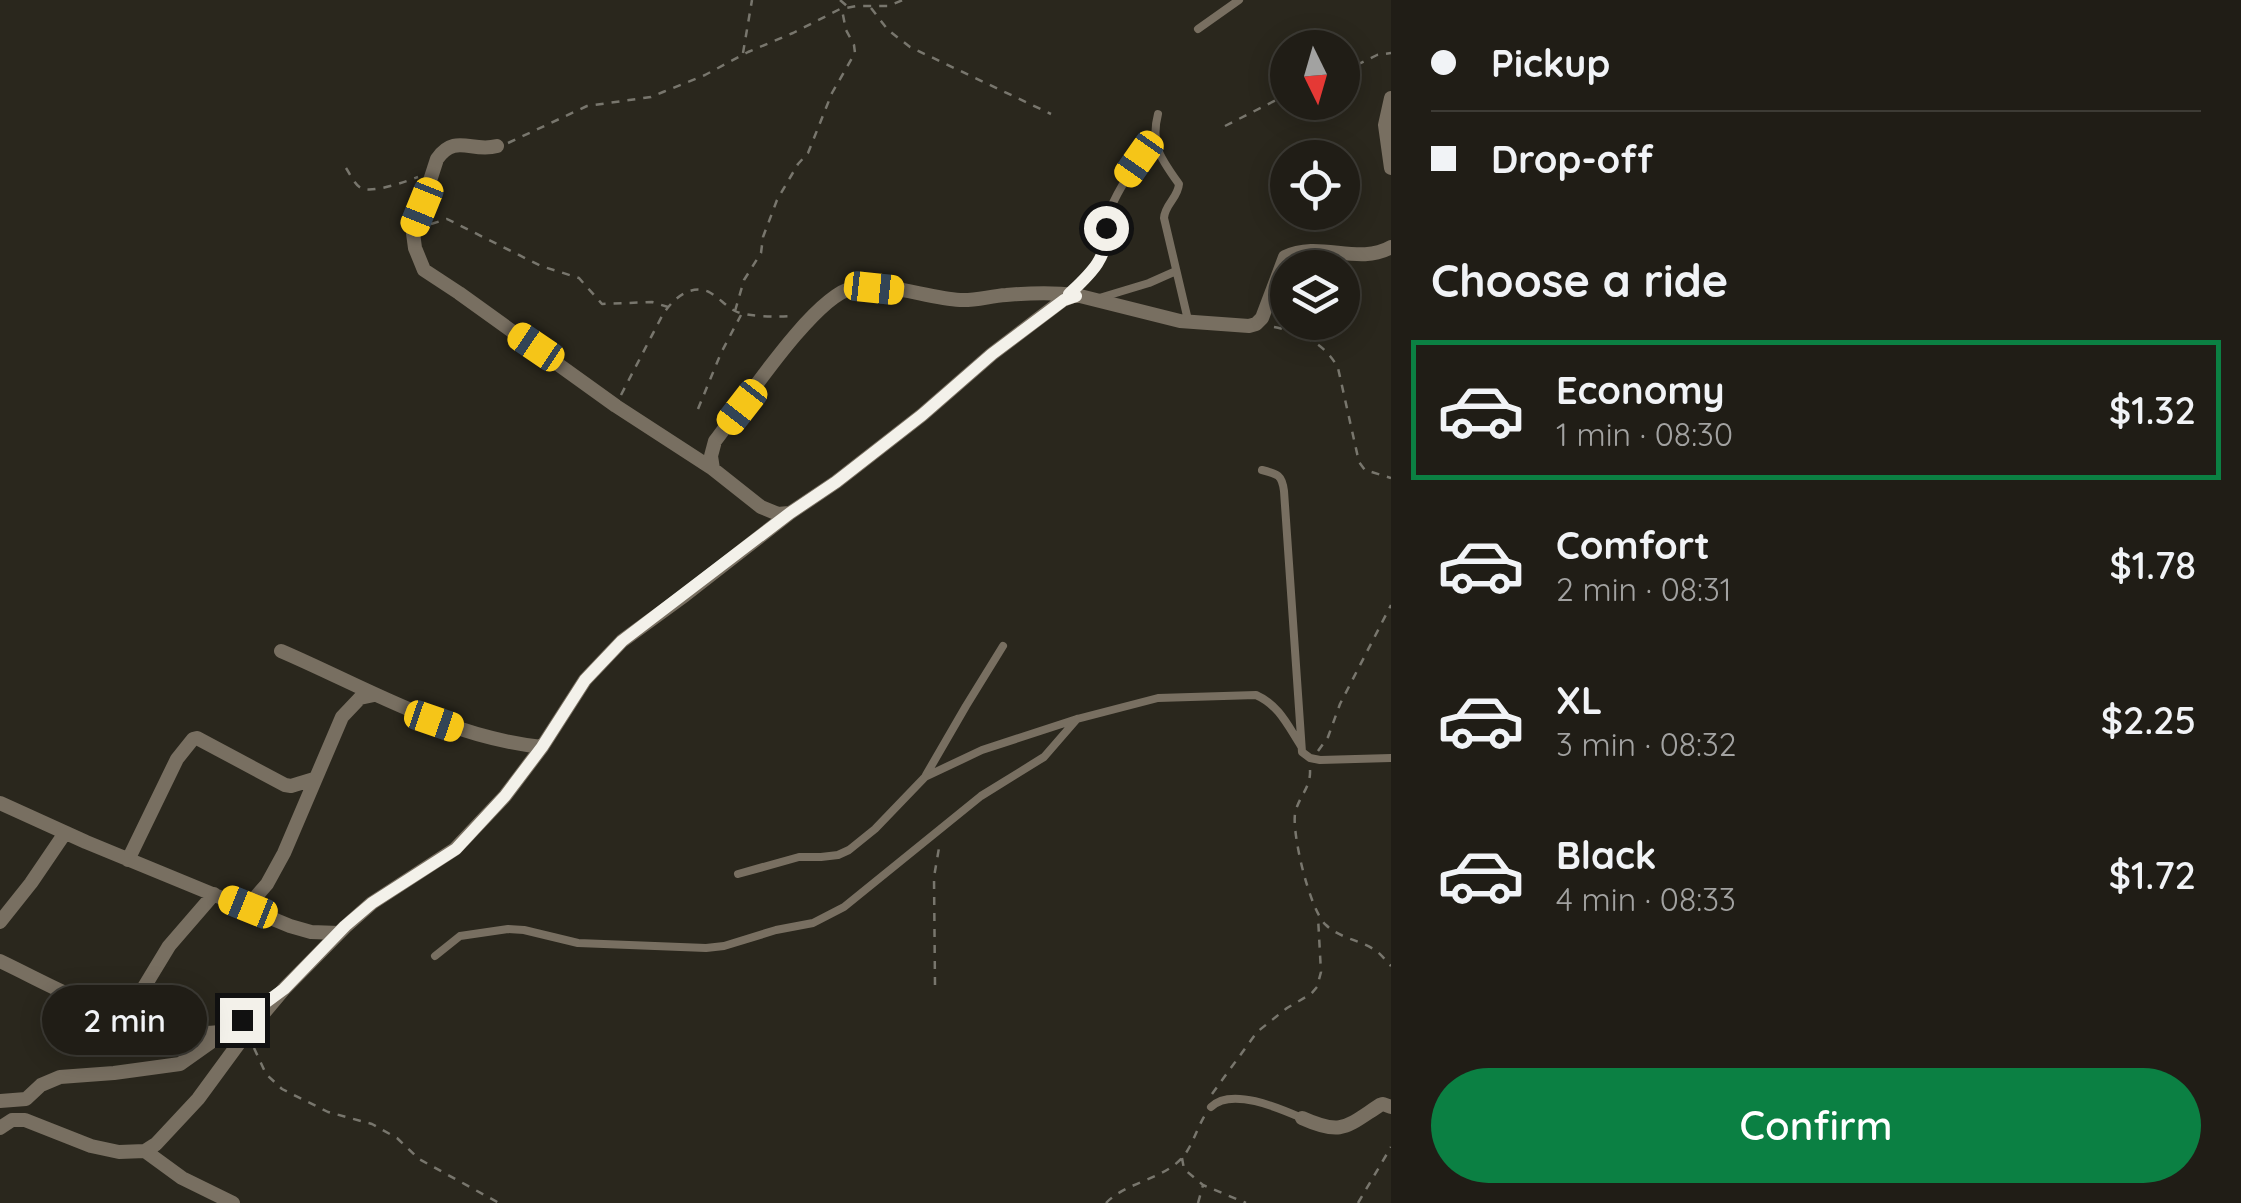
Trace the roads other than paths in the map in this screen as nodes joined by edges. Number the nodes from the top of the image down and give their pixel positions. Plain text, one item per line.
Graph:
1 (1238, 0) edge
2 (1198, 29) dead end
3 (1390, 103) edge
4 (1158, 114) dead end
5 (1154, 139) junction
6 (496, 146) road end
7 (1391, 168) edge
8 (1391, 248) edge
9 (1384, 255) edge
10 (1176, 271) junction
11 (1072, 295) junction
12 (1096, 299) junction
13 (1188, 322) junction
14 (713, 448) junction
15 (699, 460) junction
16 (713, 469) junction
17 (1262, 470) dead end
18 (790, 513) junction
19 (1003, 646) dead end
20 (281, 651) dead end
21 (374, 695) junction
22 (1077, 719) junction
23 (1301, 746) junction
24 (542, 747) junction
25 (1391, 758) edge
26 (925, 777) junction
27 (314, 779) junction
28 (0, 802) edge
29 (65, 833) junction
30 (128, 860) junction
31 (738, 874) dead end
32 (214, 894) junction
33 (248, 907) junction
34 (0, 922) edge
35 (339, 933) junction
36 (435, 956) dead end
37 (0, 962) edge
38 (284, 989) junction
39 (126, 1017) junction
40 (224, 1032) junction
41 (0, 1101) edge
42 (1211, 1106) road end
43 (1391, 1108) edge
44 (1302, 1118) joint
45 (0, 1128) edge
46 (145, 1151) junction
47 (233, 1203) edge

1 - 2 lane
3 - 7 street
4 - 5 lane
5 - 10 lane
5 - 11 lane
6 - 15 street
8 - 9 street
9 - 13 street
10 - 12 lane
10 - 13 lane
11 - 12 street
11 - 14 street
11 - 18 street
12 - 13 street
14 - 15 street
14 - 16 street
15 - 16 street
16 - 18 street
17 - 23 lane
18 - 24 street
19 - 26 lane
20 - 21 street
21 - 24 street
21 - 27 street
22 - 23 lane
22 - 26 lane
22 - 36 lane
23 - 25 lane
24 - 35 street
26 - 31 lane
27 - 30 street
27 - 33 street
28 - 29 street
29 - 30 street
29 - 34 street
30 - 32 street
32 - 33 street
32 - 39 street
33 - 35 street
35 - 38 street
37 - 39 street
38 - 40 street
38 - 46 street
39 - 40 street
40 - 41 street
42 - 44 lane
43 - 44 street
45 - 46 street
46 - 47 street

